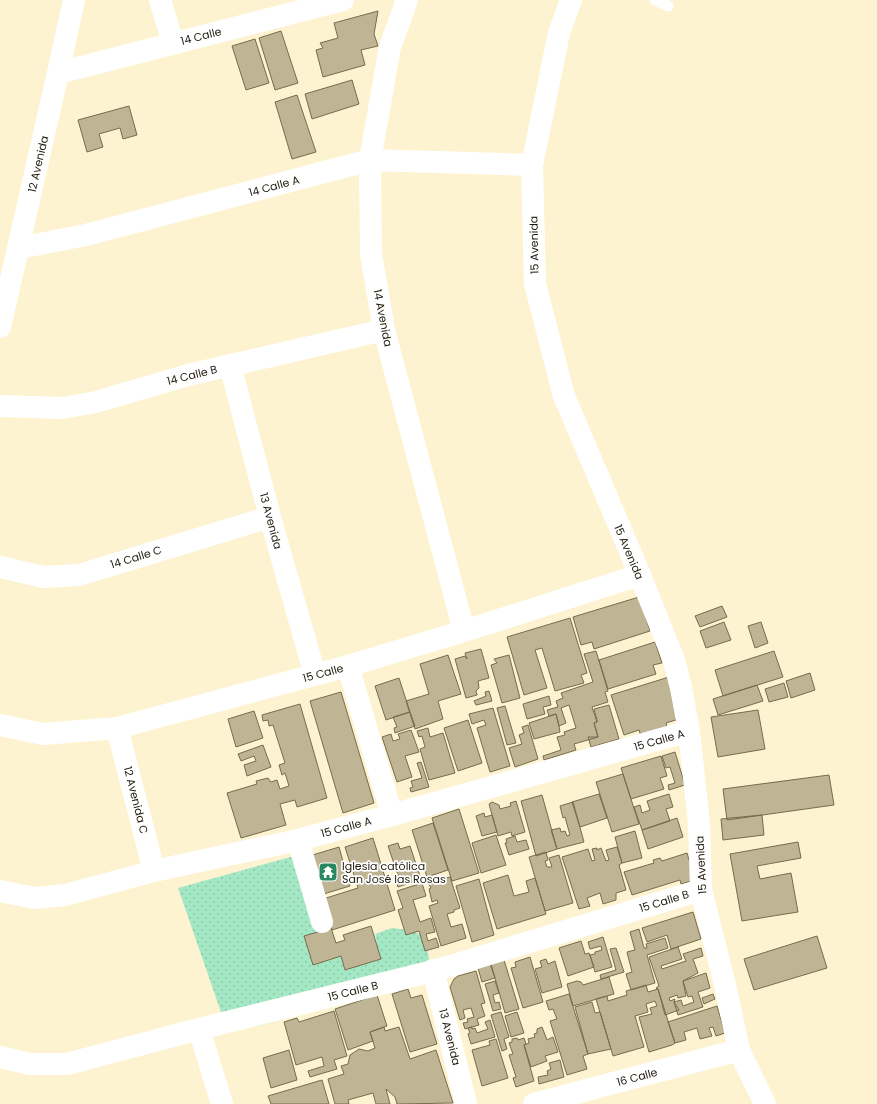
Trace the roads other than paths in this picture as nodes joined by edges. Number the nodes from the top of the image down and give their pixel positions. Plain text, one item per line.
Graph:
1 (74, 0) edge
2 (160, 0) edge
3 (343, 0) edge
4 (407, 0) edge
5 (571, 0) edge
6 (655, 0) edge
7 (668, 6) dead end
8 (173, 43) junction
9 (58, 72) junction
10 (370, 160) junction
11 (532, 165) junction
12 (19, 248) junction
13 (0, 327) edge
14 (384, 330) junction
15 (230, 365) junction
16 (0, 406) edge
17 (270, 517) junction
18 (0, 567) edge
19 (640, 575) junction
20 (464, 631) junction
21 (348, 666) junction
22 (315, 675) junction
23 (0, 725) edge
24 (118, 728) junction
25 (689, 731) junction
26 (392, 815) junction
27 (298, 840) junction
28 (154, 871) junction
29 (701, 890) junction
30 (0, 891) edge
31 (322, 922) dead end
32 (433, 970) junction
33 (199, 1029) junction
34 (739, 1050) junction
35 (0, 1057) edge
36 (222, 1104) edge
37 (466, 1104) edge
38 (534, 1104) edge
39 (765, 1104) edge

1 - 9 street, 12 Avenida
2 - 8 street
3 - 8 street, 14 Calle
4 - 10 street, 14 Avenida
5 - 11 street, 15 Avenida
6 - 7 lane
8 - 9 street, 14 Calle
9 - 12 street, 12 Avenida
10 - 11 street, 14 Calle A
10 - 12 street, 14 Calle A
10 - 14 street, 14 Avenida
11 - 19 street, 15 Avenida
12 - 13 street, 12 Avenida
14 - 15 street, 14 Calle B
14 - 20 street, 14 Avenida
15 - 16 street, 14 Calle B
15 - 17 street, 13 Avenida
17 - 18 street, 14 Calle C
17 - 22 street, 13 Avenida
19 - 20 street, 15 Calle
19 - 25 street, 15 Avenida
20 - 21 street, 15 Calle
21 - 22 street, 15 Calle
21 - 26 street
22 - 24 street, 15 Calle
23 - 24 street, 15 Calle
24 - 28 street, 12 Avenida C
25 - 26 street, 15 Calle A
25 - 29 street, 15 Avenida
26 - 27 street, 15 Calle A
27 - 28 street, 15 Calle A
27 - 31 street
28 - 30 street, 15 Calle A
29 - 32 street, 15 Calle B
29 - 34 street, 15 Avenida
32 - 33 street, 15 Calle B
32 - 37 street, 13 Avenida
33 - 35 street, 15 Calle B
33 - 36 street
34 - 38 street, 16 Calle
34 - 39 street, 15 Avenida

